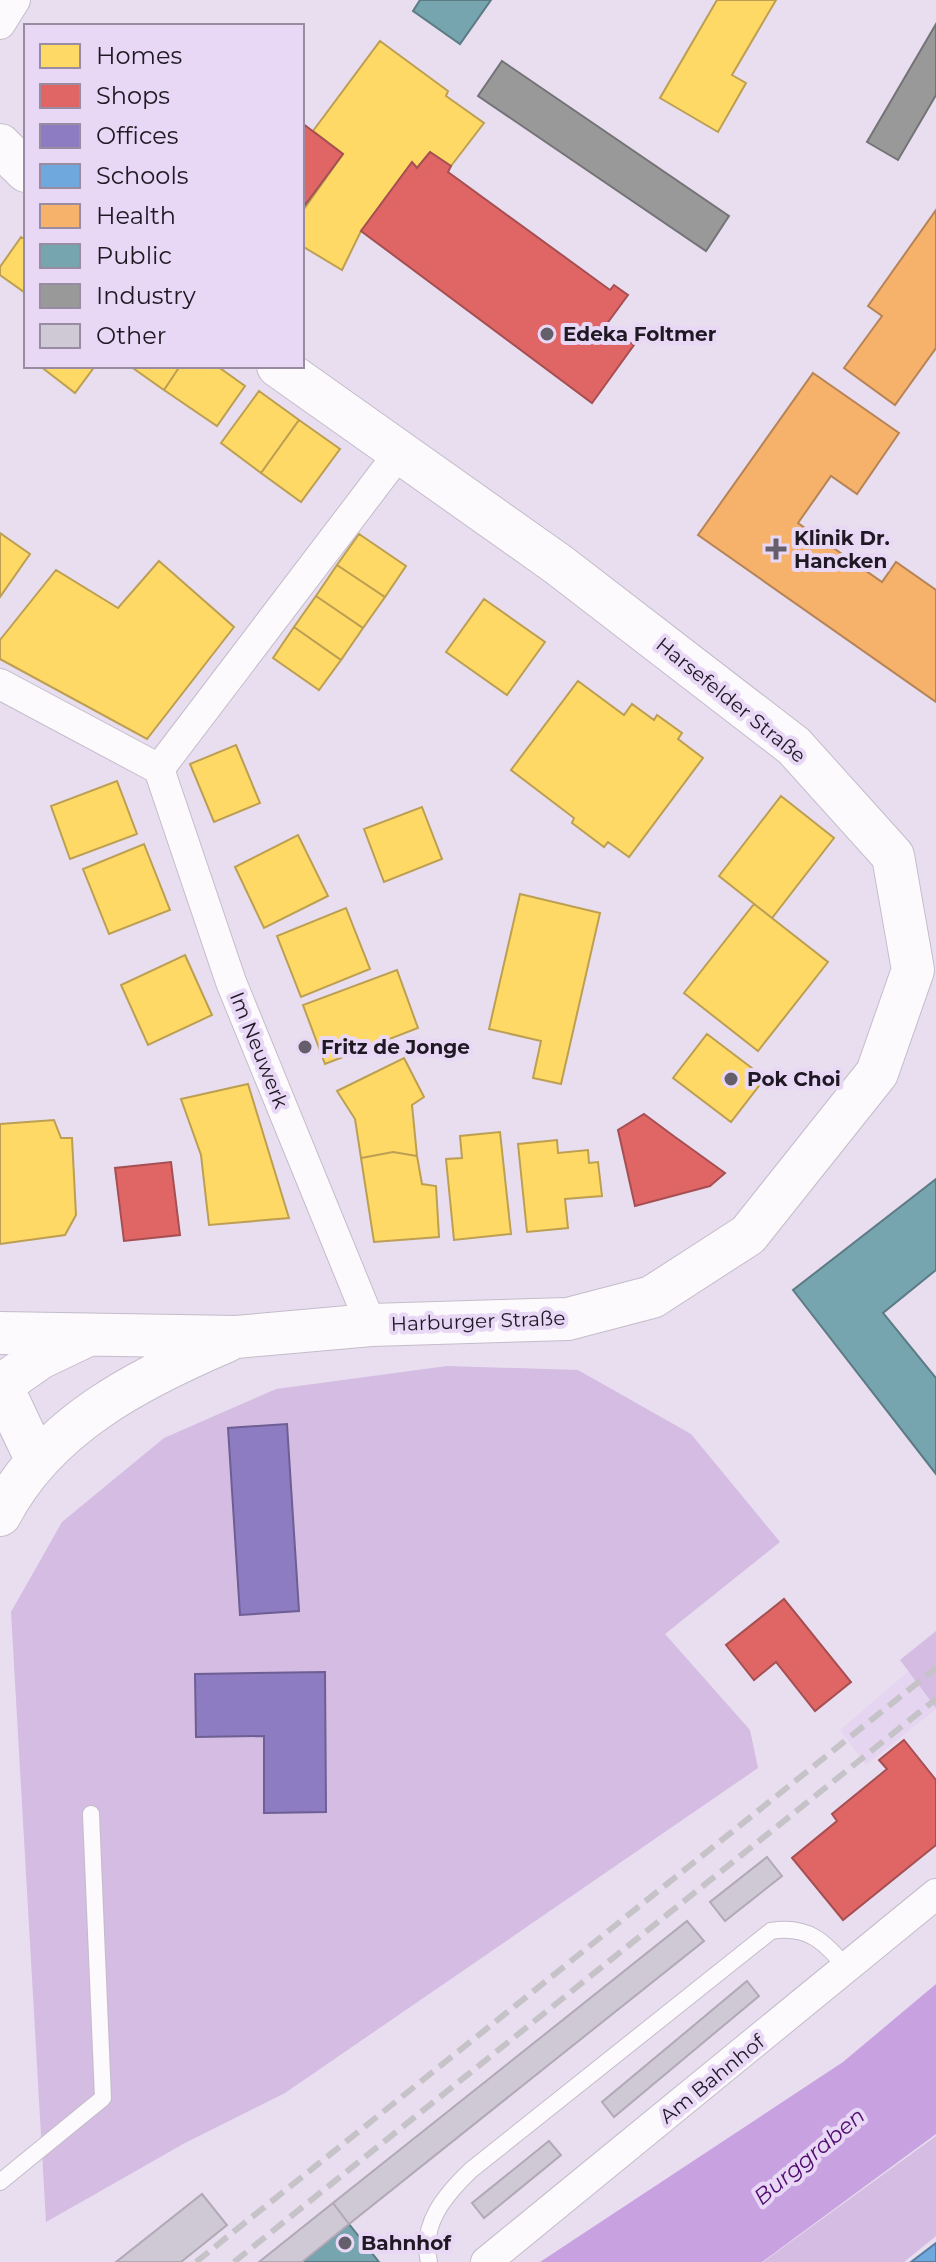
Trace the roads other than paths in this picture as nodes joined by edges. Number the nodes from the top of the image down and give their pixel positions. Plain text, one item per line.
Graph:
1 (15, 0) edge
2 (0, 24) edge
3 (0, 145) edge
4 (24, 169) edge
5 (281, 368) edge
6 (400, 452) junction
7 (0, 684) edge
8 (159, 769) junction
9 (925, 969) edge
10 (748, 1235) joint
11 (371, 1325) junction
12 (0, 1333) edge
13 (89, 1334) junction
14 (236, 1337) junction
15 (0, 1385) edge
16 (0, 1435) edge
17 (36, 1459) junction
18 (0, 1515) edge
19 (91, 1814) dead end
20 (936, 1894) edge
21 (847, 1969) junction
22 (0, 2182) edge
23 (429, 2262) edge
24 (486, 2262) edge

1 - 2 street
3 - 4 main road
5 - 6 main road, Harsefelder Straße
6 - 8 street
6 - 9 main road, Harsefelder Straße
7 - 8 street
8 - 11 street, Im Neuwerk
9 - 10 main road, Harsefelder Straße
10 - 11 main road, Harburger Straße
11 - 14 main road, Harburger Straße
12 - 13 main road, Harburger Straße
13 - 14 main road, Harburger Straße
13 - 15 main road
14 - 17 main road, Harburger Straße
15 - 17 main road
16 - 17 main road
17 - 18 main road, Harburger Straße
19 - 22 lane
20 - 21 street, Am Bahnhof
21 - 23 lane
21 - 24 street, Am Bahnhof

